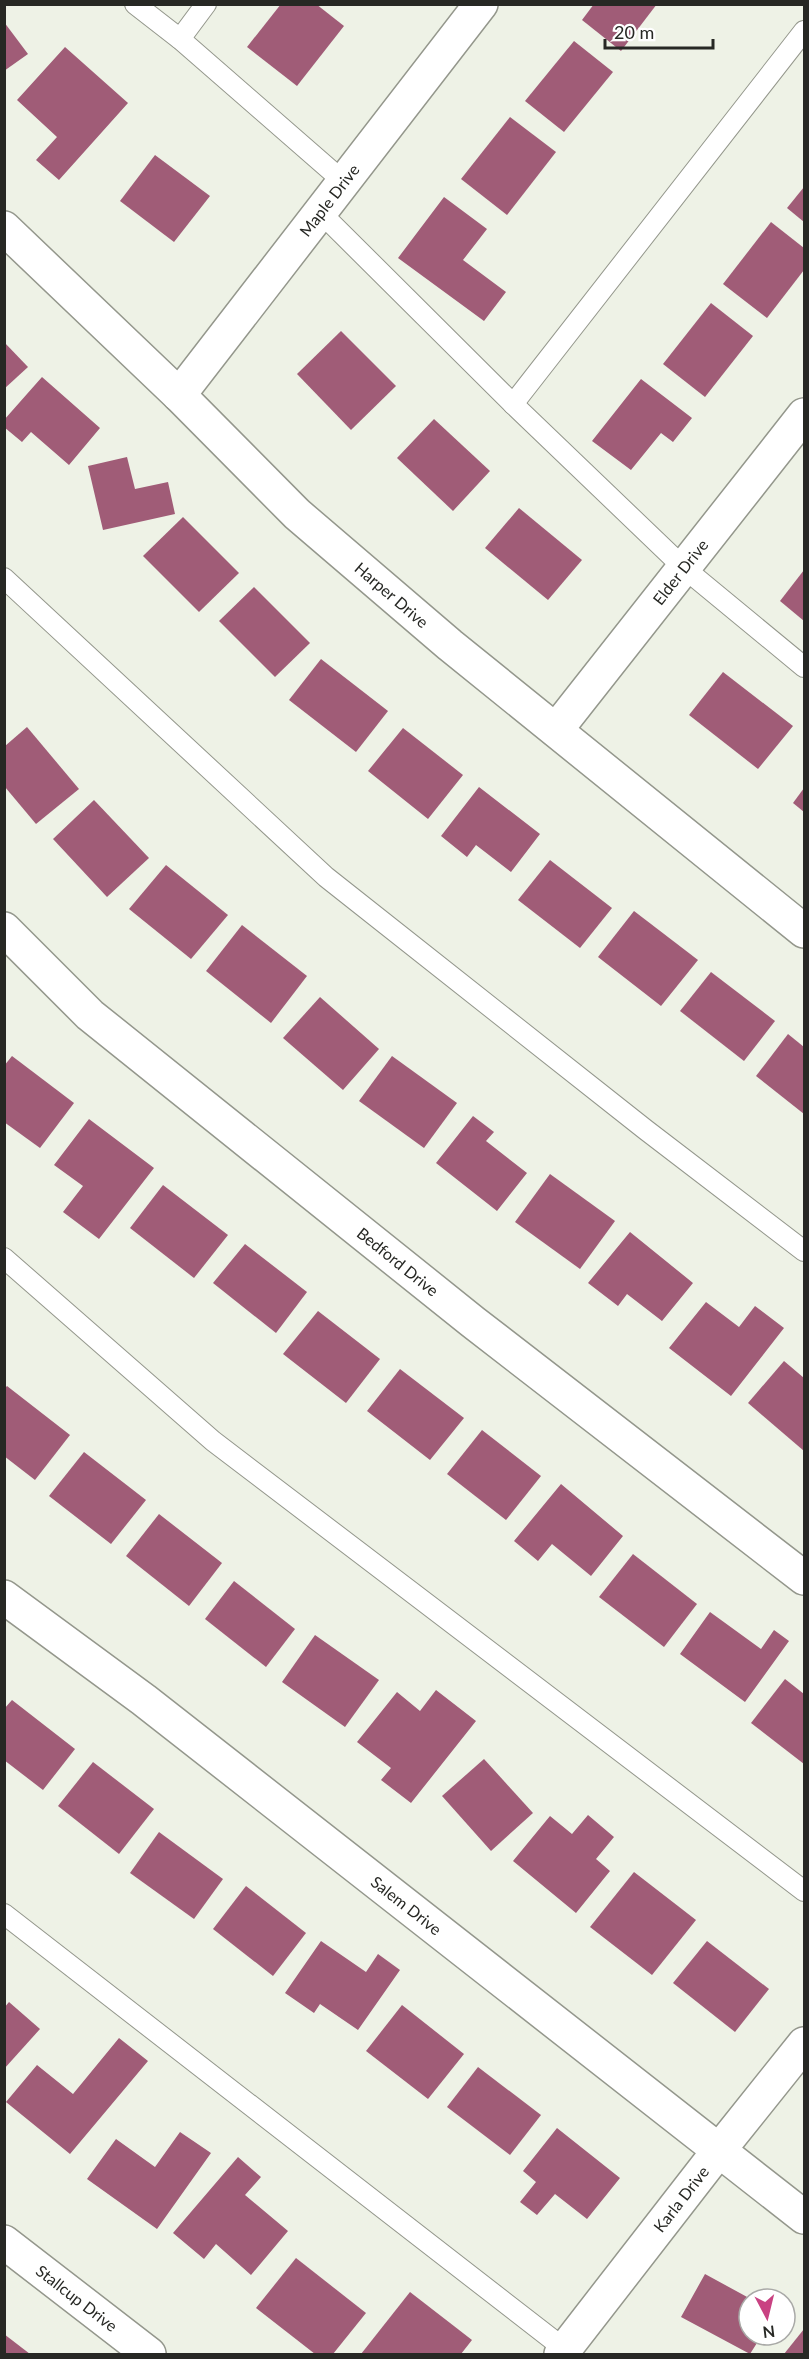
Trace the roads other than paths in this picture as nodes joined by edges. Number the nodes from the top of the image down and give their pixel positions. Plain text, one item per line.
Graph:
1 (135, 4) edge
2 (206, 4) edge
3 (481, 4) edge
4 (804, 30) edge
5 (180, 39) junction
6 (344, 182) junction
7 (320, 212) junction
8 (4, 228) edge
9 (179, 395) junction
10 (513, 404) junction
11 (804, 415) edge
12 (684, 568) junction
13 (4, 578) edge
14 (804, 667) edge
15 (556, 730) junction
16 (4, 929) edge
17 (804, 931) edge
18 (804, 1251) edge
19 (4, 1258) edge
20 (804, 1578) edge
21 (4, 1597) edge
22 (804, 1891) edge
23 (4, 1914) edge
24 (804, 2044) edge
25 (720, 2149) junction
26 (804, 2217) edge
27 (4, 2242) edge
28 (566, 2353) edge
29 (149, 2355) edge

1 - 5 lane
2 - 5 lane
3 - 6 street, Maple Drive
4 - 10 lane
5 - 6 lane
6 - 7 street, Maple Drive
7 - 9 street, Maple Drive
7 - 10 lane
8 - 9 street, Harper Drive
9 - 15 street, Harper Drive
10 - 12 lane
11 - 12 street, Elder Drive
12 - 14 lane
12 - 15 street, Elder Drive
13 - 18 lane
15 - 17 street, Harper Drive
16 - 20 street, Bedford Drive
19 - 22 lane
21 - 25 street, Salem Drive
23 - 28 lane
24 - 25 street, Karla Drive
25 - 26 street, Salem Drive
25 - 28 street, Karla Drive
27 - 29 street, Stallcup Drive

